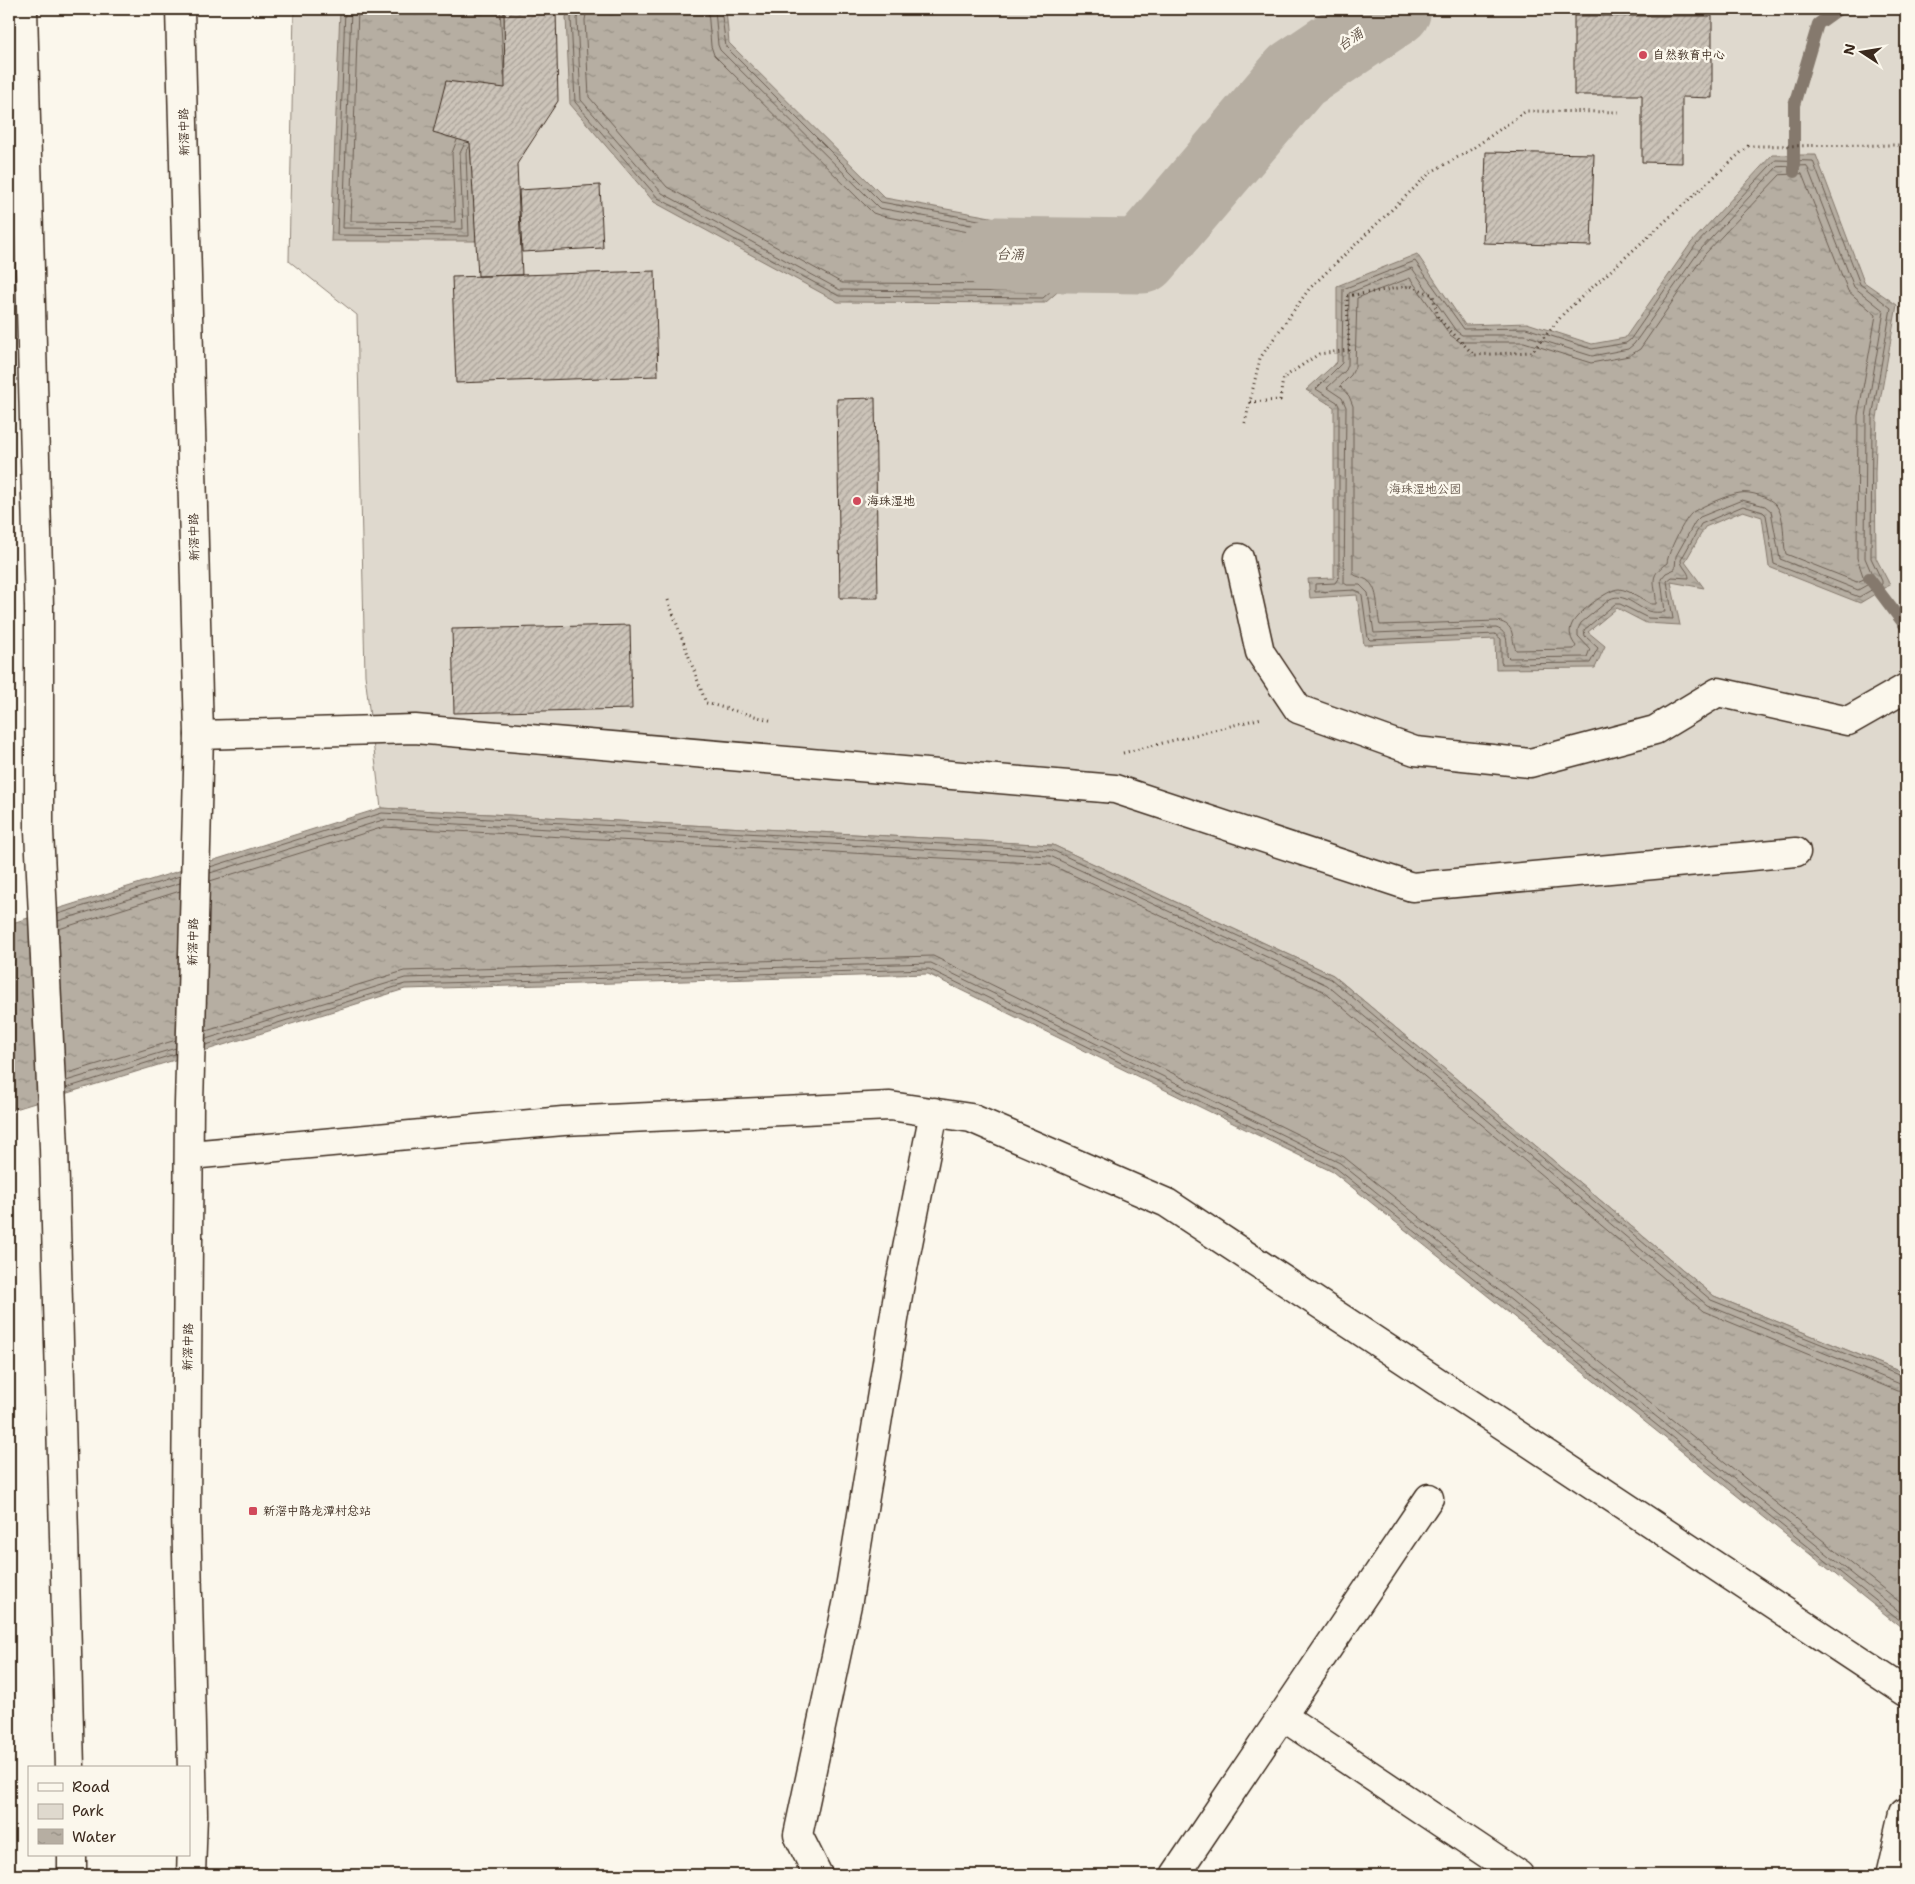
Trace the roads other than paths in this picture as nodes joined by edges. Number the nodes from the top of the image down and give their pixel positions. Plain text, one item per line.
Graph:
1 (23, 9) edge
2 (180, 9) edge
3 (1239, 558) dead end
4 (1906, 688) edge
5 (199, 735) junction
6 (1796, 852) dead end
7 (934, 1112) junction
8 (190, 1155) junction
9 (1429, 1498) dead end
10 (1906, 1692) edge
11 (1282, 1716) junction
12 (70, 1766) edge
13 (1904, 1814) dead end
14 (72, 1856) edge
15 (72, 1875) edge
16 (191, 1875) edge
17 (818, 1875) edge
18 (1175, 1875) edge
19 (1519, 1875) edge
20 (1890, 1875) edge

1 - 12 main road
2 - 5 main road, 新滘中路
3 - 4 main road
5 - 6 main road
5 - 8 main road, 新滘中路
7 - 8 main road
7 - 10 main road
7 - 17 main road
8 - 16 main road, 新滘中路
9 - 11 main road
11 - 18 main road
11 - 19 main road
13 - 20 main road
14 - 15 main road

